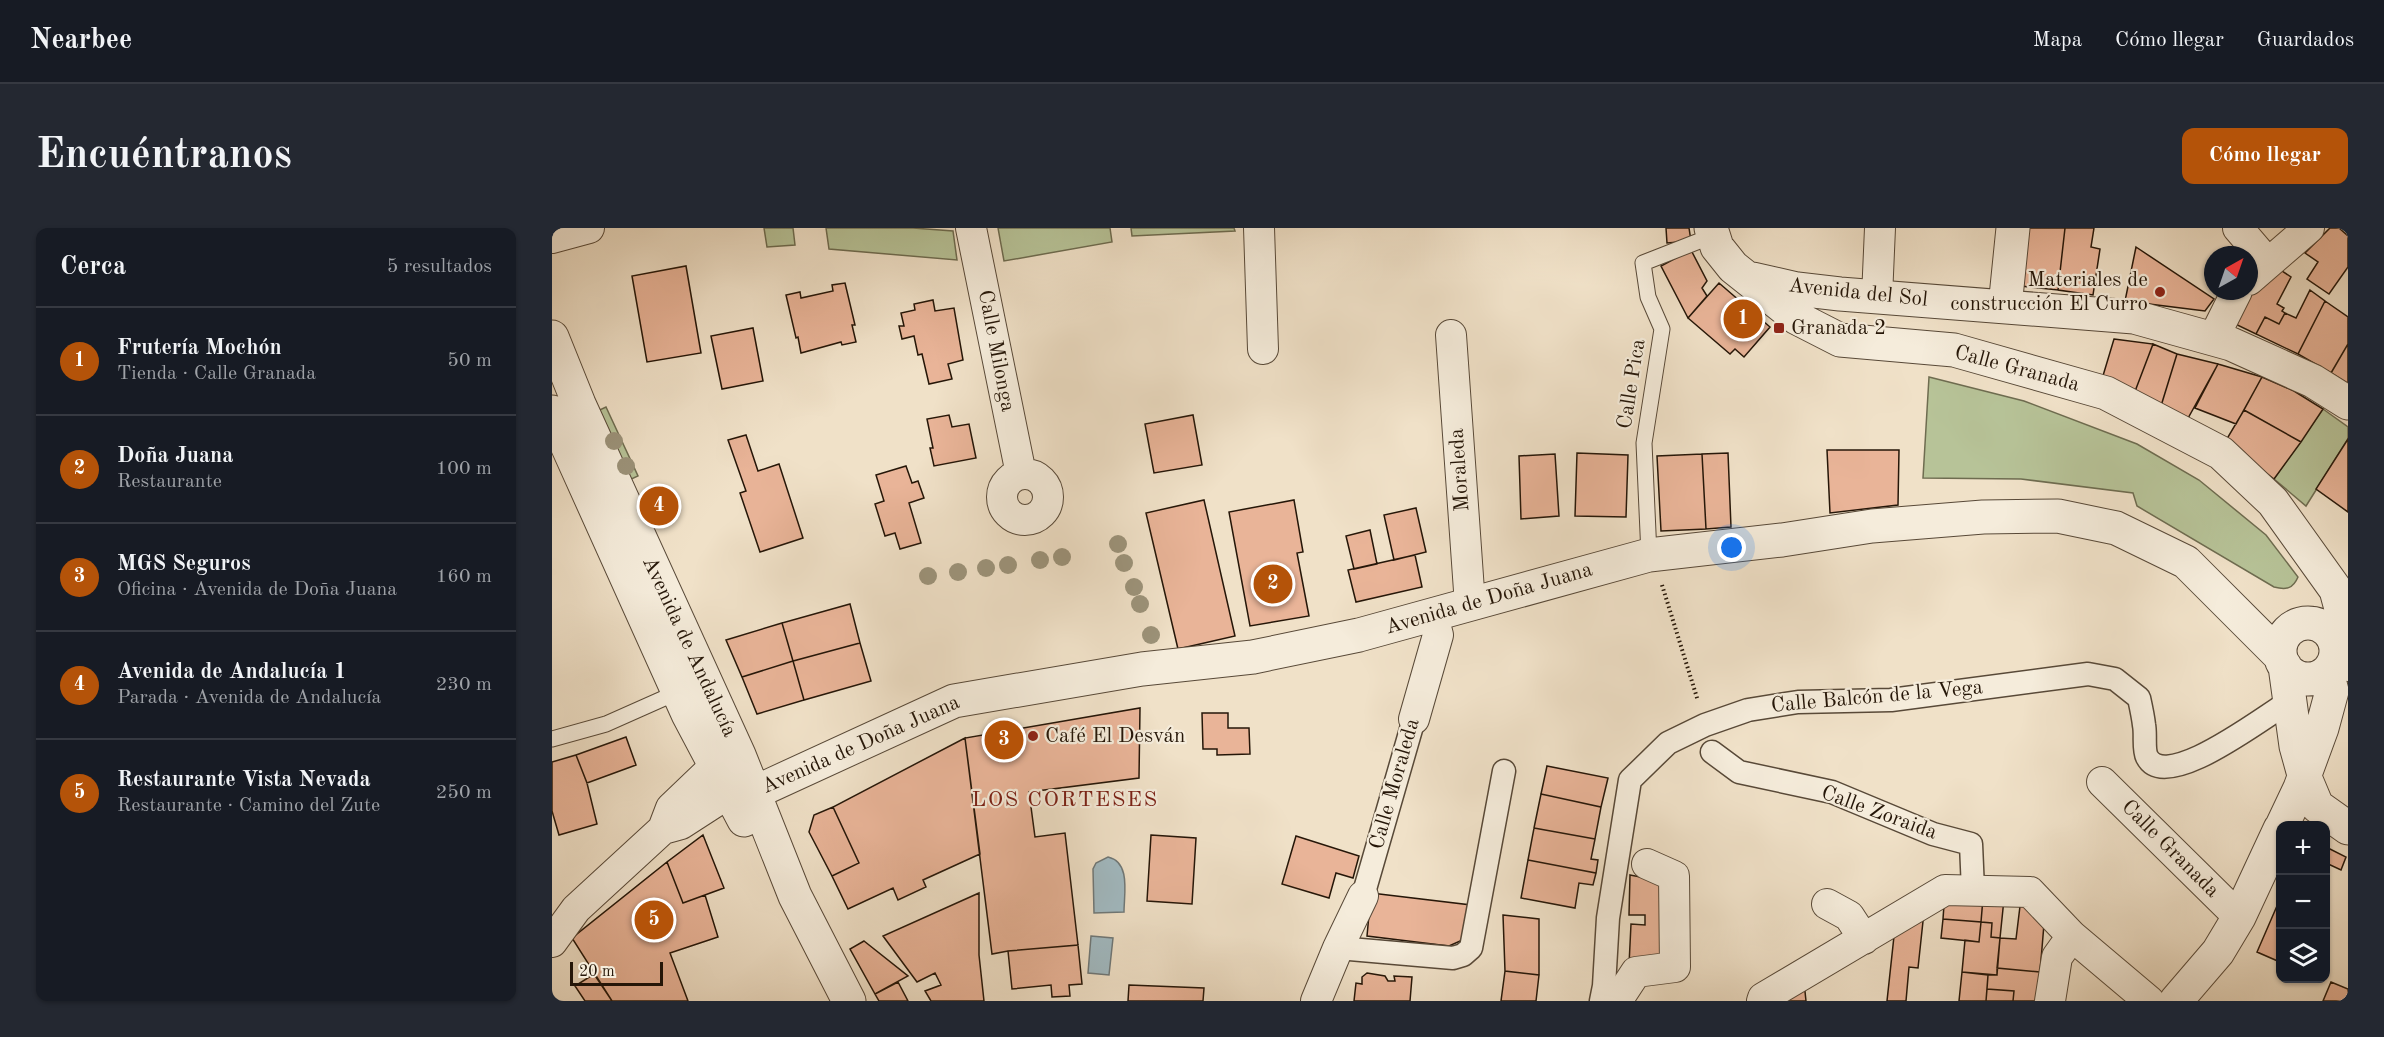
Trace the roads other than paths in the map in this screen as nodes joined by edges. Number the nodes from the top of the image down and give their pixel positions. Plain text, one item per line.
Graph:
1 (589, 228) edge
2 (971, 228) edge
3 (1259, 228) edge
4 (1880, 228) edge
5 (2013, 228) edge
6 (2238, 228) edge
7 (2309, 228) edge
8 (1712, 232) edge
9 (552, 238) edge
10 (2246, 246) edge
11 (2258, 271) edge
12 (1746, 278) junction
13 (1877, 297) junction
14 (2232, 300) edge
15 (2005, 307) junction
16 (1451, 335) dead end
17 (552, 337) edge
18 (2213, 339) junction
19 (1263, 349) dead end
20 (2348, 403) edge
21 (552, 412) edge
22 (589, 426) junction
23 (572, 457) junction
24 (1021, 474) dead end
25 (2311, 553) junction
26 (1655, 567) junction
27 (1470, 604) junction
28 (1433, 616) junction
29 (650, 632) junction
30 (2290, 644) junction
31 (2337, 661) edge
32 (678, 693) junction
33 (2289, 702) junction
34 (1414, 719) joint
35 (552, 739) edge
36 (1712, 752) dead end
37 (1504, 771) dead end
38 (2304, 775) junction
39 (788, 776) junction
40 (2102, 782) dead end
41 (733, 788) junction
42 (2284, 821) edge
43 (2348, 828) edge
44 (2276, 838) edge
45 (1647, 864) dead end
46 (1974, 890) junction
47 (795, 896) junction
48 (1363, 896) joint
49 (1827, 904) dead end
50 (2239, 917) junction
51 (2072, 936) junction
52 (1864, 939) junction
53 (552, 942) edge
54 (1338, 948) junction
55 (2171, 1000) edge
56 (849, 1001) edge
57 (1316, 1001) edge
58 (1601, 1001) edge
59 (1617, 1001) edge
60 (1762, 1001) edge
61 (2050, 1001) edge

1 - 9 street
2 - 24 street, Calle Milonga
3 - 19 street
4 - 13 street
5 - 15 street
6 - 10 street
7 - 11 street
8 - 12 street, Calle Granada
8 - 26 lane, Calle Pica
12 - 13 street, Avenida del Sol
12 - 25 street, Calle Granada
13 - 15 street, Avenida del Sol
14 - 18 street
15 - 18 street, Avenida del Sol
16 - 27 street, Moraleda
17 - 22 street, Avenida de Andalucía
18 - 20 street, Avenida del Sol
21 - 23 street, Avenida de Andalucía
22 - 23 street
22 - 41 street, Avenida de Andalucía
23 - 29 street, Avenida de Andalucía
25 - 30 street, Calle Granada
25 - 31 street, Calle Granada
26 - 27 street, Avenida de Doña Juana
26 - 30 street, Avenida de Doña Juana
27 - 28 street, Avenida de Doña Juana
28 - 34 street, Calle Moraleda
28 - 39 street, Avenida de Doña Juana
29 - 32 street, Avenida de Andalucía
29 - 41 street, Avenida de Andalucía
30 - 31 street
30 - 31 street
30 - 33 street
31 - 38 street, Calle Granada
32 - 35 lane
32 - 41 street, Avenida de Andalucía
33 - 38 street
33 - 58 street, Calle Balcón de la Vega
34 - 48 street, Calle Moraleda
36 - 46 street, Calle Zoraida
37 - 54 street
38 - 42 street, Calle Granada
38 - 43 street
39 - 41 street, Avenida de Doña Juana
39 - 47 street
40 - 50 street, Calle Granada
41 - 47 street, Avenida de Andalucía
41 - 53 street
44 - 50 street, Calle Granada
45 - 59 street
46 - 51 street
46 - 52 street
47 - 56 street, Avenida de Andalucía
48 - 54 street, Calle Moraleda
49 - 52 street
50 - 55 street, Calle Granada
51 - 55 street
51 - 61 street
52 - 60 street
54 - 57 street, Calle Moraleda

